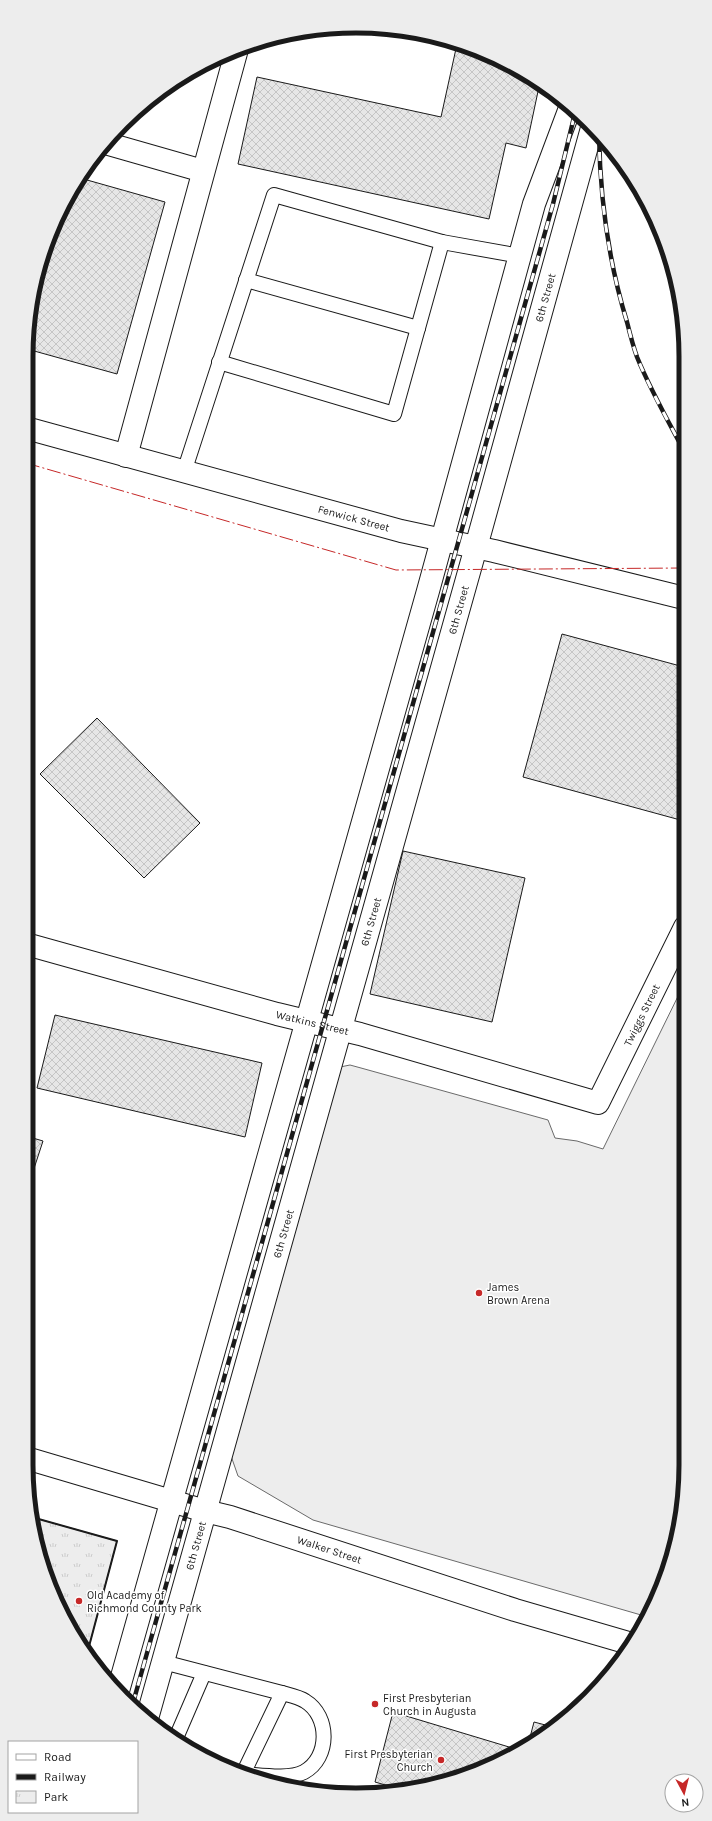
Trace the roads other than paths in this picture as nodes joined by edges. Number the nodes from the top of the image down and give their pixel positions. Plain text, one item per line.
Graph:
1 (235, 57) edge
2 (568, 112) edge
3 (590, 134) edge
4 (111, 145) edge
5 (203, 171) junction
6 (442, 242) junction
7 (520, 256) junction
8 (246, 280) junction
9 (418, 328) junction
10 (219, 362) junction
11 (33, 430) edge
12 (126, 456) junction
13 (184, 472) junction
14 (442, 540) junction
15 (476, 547) junction
16 (679, 597) edge
17 (679, 939) edge
18 (33, 946) edge
19 (306, 1020) junction
20 (340, 1030) junction
21 (598, 1103) joint
22 (33, 1460) edge
23 (172, 1502) junction
24 (205, 1512) junction
25 (626, 1642) edge
26 (163, 1662) junction
27 (204, 1673) junction
28 (120, 1685) edge
29 (282, 1693) junction
30 (149, 1713) edge
31 (178, 1734) edge
32 (246, 1768) edge
33 (268, 1776) edge

1 - 5 street
2 - 7 street
3 - 15 street, 6th Street
4 - 5 street
5 - 12 street
6 - 7 lane
6 - 8 lane
6 - 9 lane
7 - 14 street
8 - 9 lane
8 - 10 lane
9 - 10 lane
10 - 13 lane
11 - 12 street, Fenwick Street
12 - 13 street, Fenwick Street
13 - 14 street, Fenwick Street
14 - 15 street, Fenwick Street
14 - 19 street
15 - 16 street, Fenwick Street
15 - 20 street, 6th Street
17 - 21 street, Twiggs Street
18 - 19 street, Watkins Street
19 - 20 street, Watkins Street
19 - 23 street
20 - 21 street, Watkins Street
20 - 24 street, 6th Street
22 - 23 street, Walker Street
23 - 24 street, Walker Street
23 - 28 street
24 - 25 street, Walker Street
24 - 26 street, 6th Street
26 - 27 lane
26 - 30 street, 6th Street
27 - 29 lane
27 - 31 lane
29 - 32 lane
29 - 33 lane

